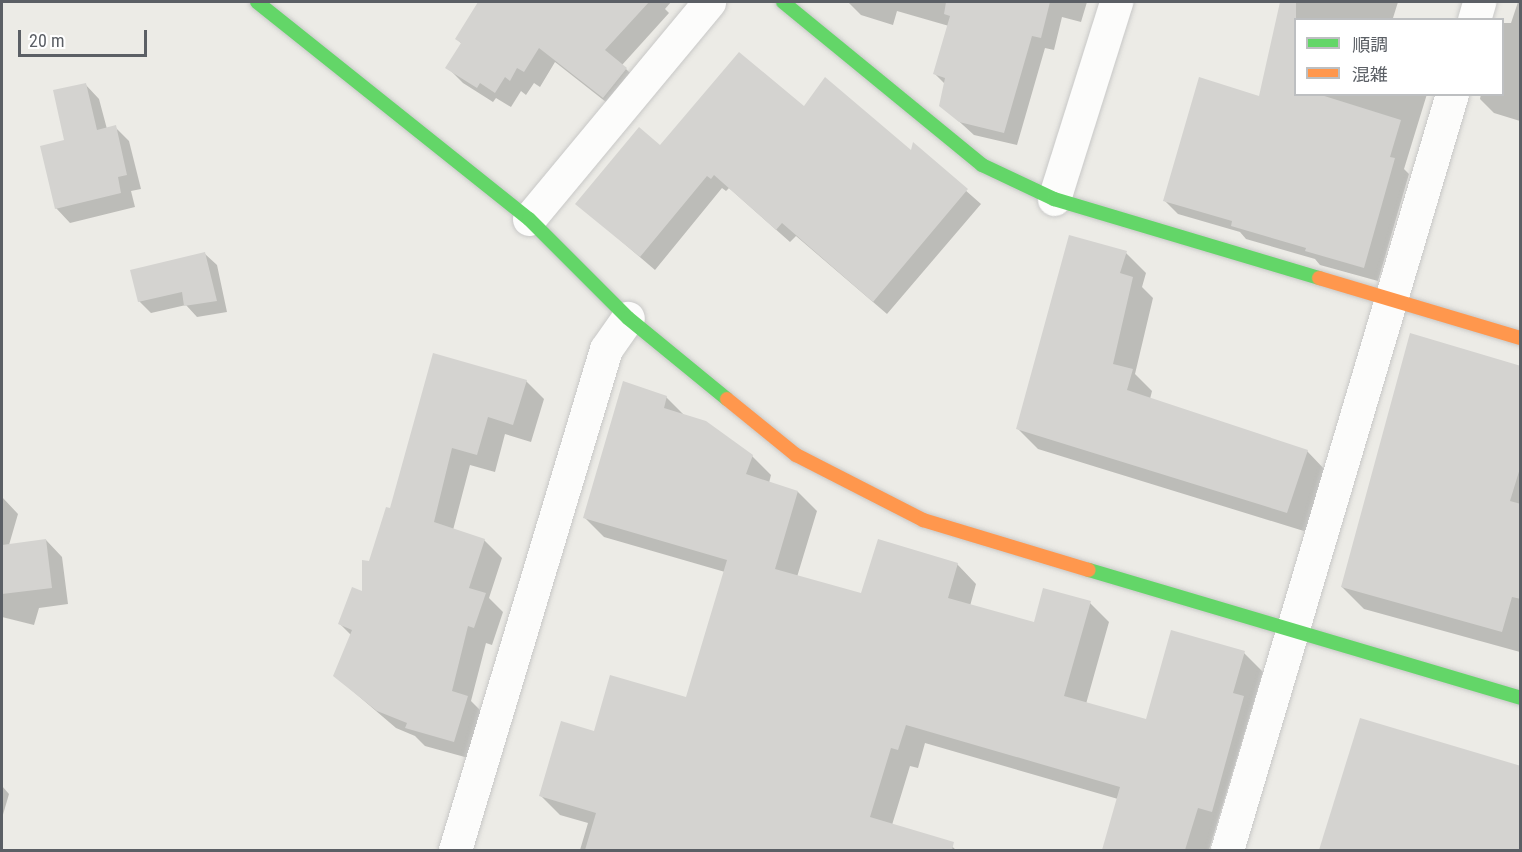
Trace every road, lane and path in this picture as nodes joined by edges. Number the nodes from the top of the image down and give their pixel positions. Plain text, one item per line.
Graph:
1 (257, 2) edge
2 (709, 2) edge
3 (783, 2) edge
4 (1116, 2) edge
5 (1479, 2) edge
6 (1475, 18) edge
7 (1451, 96) edge
8 (1054, 199) junction
9 (529, 219) junction
10 (1390, 300) junction
11 (628, 318) junction
12 (1521, 338) edge
13 (1291, 630) junction
14 (1521, 698) edge
15 (455, 850) edge
16 (1227, 850) edge

1 - 9 street
2 - 9 street
3 - 8 street
4 - 8 street
5 - 6 street
7 - 10 street
8 - 10 street
9 - 11 street
10 - 12 street
10 - 13 street
11 - 13 street
11 - 15 street
13 - 14 street
13 - 16 street

